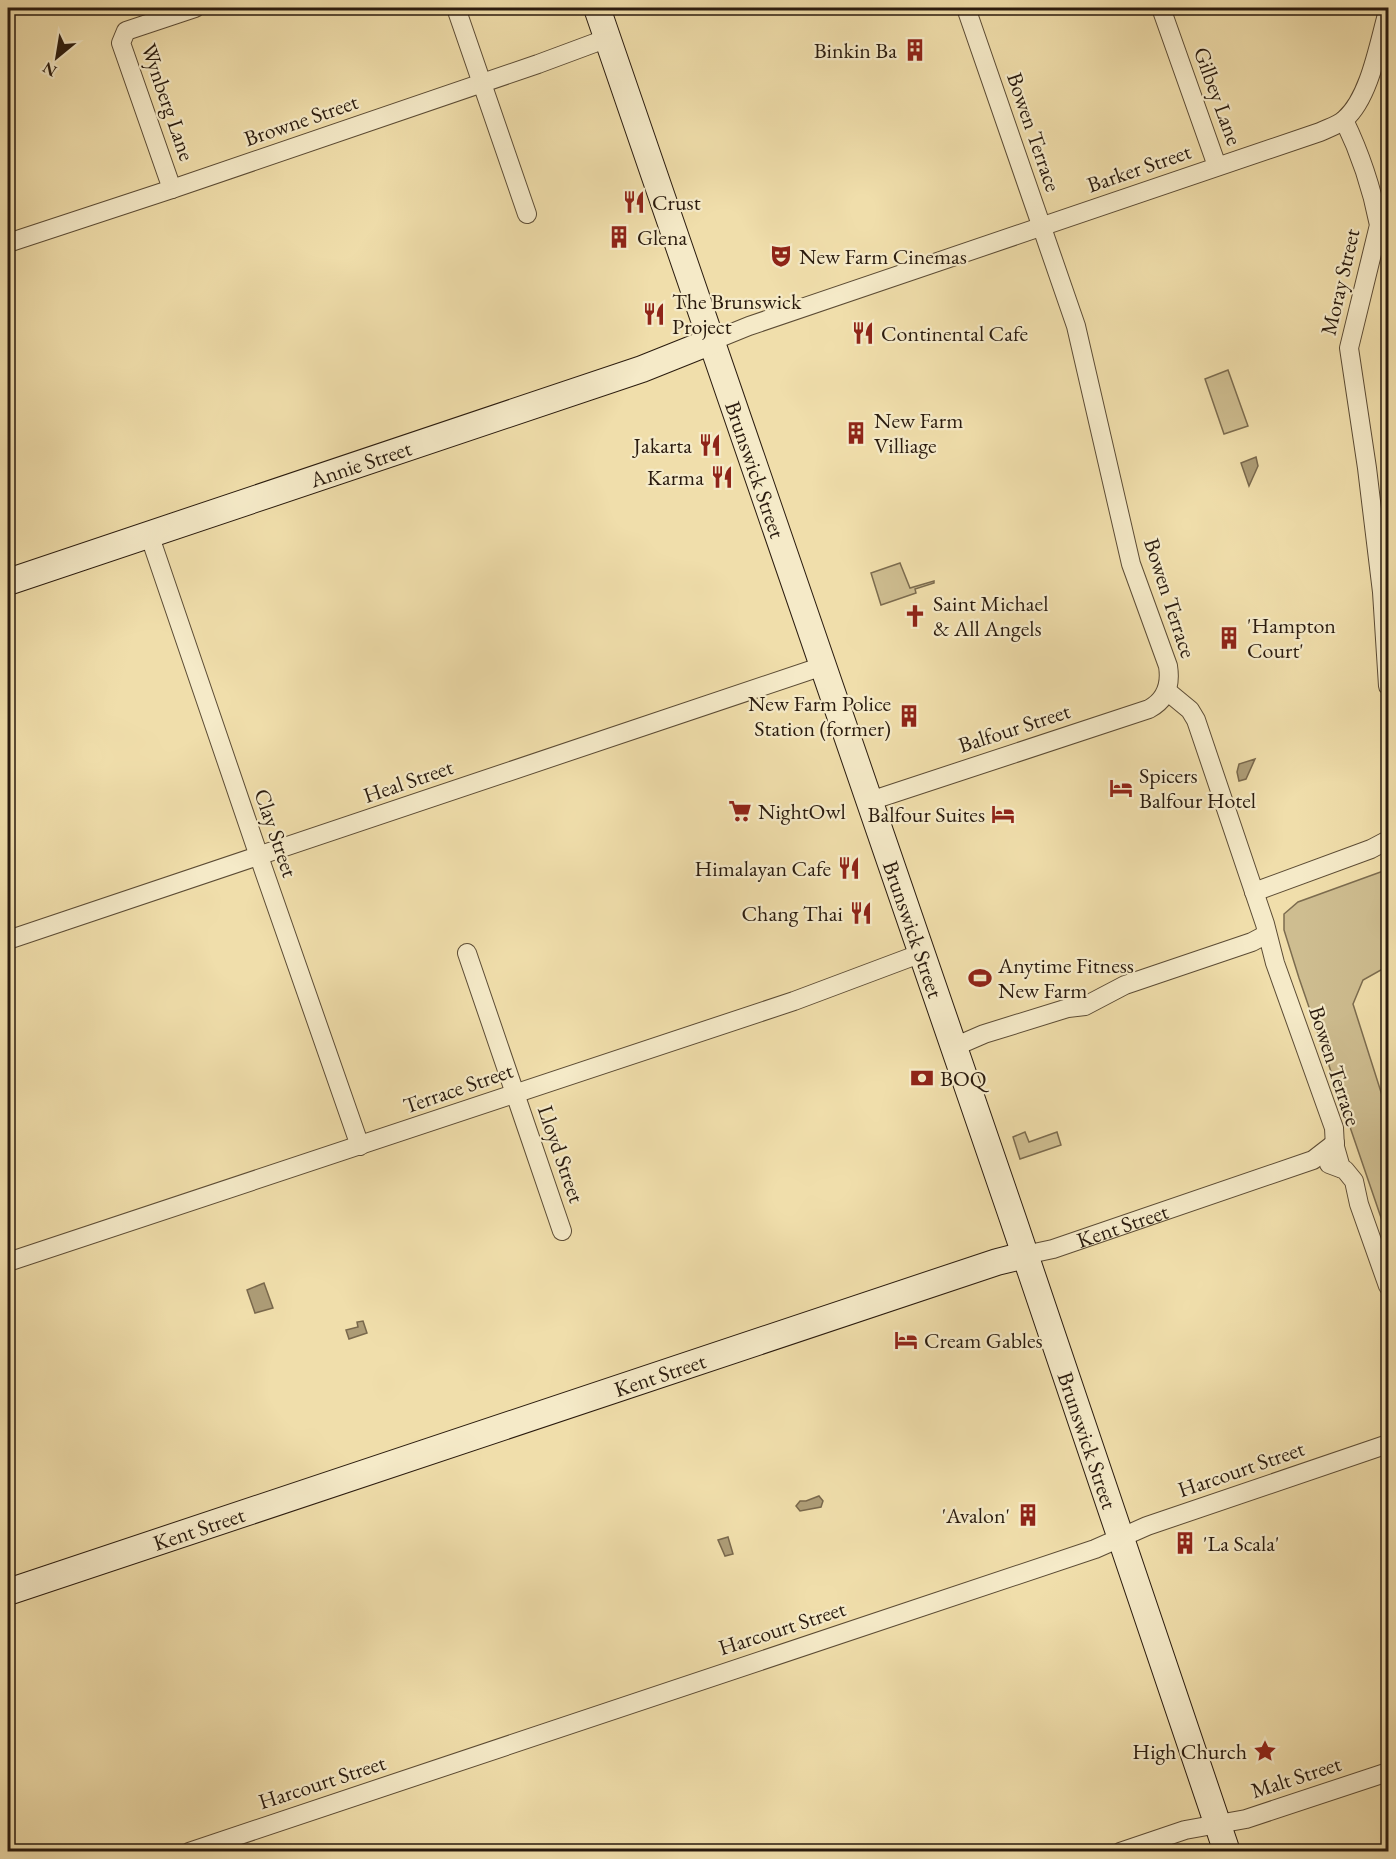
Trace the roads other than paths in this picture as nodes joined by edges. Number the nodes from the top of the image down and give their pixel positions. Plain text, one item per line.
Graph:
1 (195, 8) edge
2 (456, 8) edge
3 (597, 8) edge
4 (966, 8) edge
5 (1161, 8) edge
6 (1389, 11) edge
7 (608, 39) junction
8 (482, 83) junction
9 (1344, 120) junction
10 (1217, 166) junction
11 (172, 189) junction
12 (527, 214) dead end
13 (1042, 226) junction
14 (8, 243) edge
15 (712, 341) junction
16 (149, 534) junction
17 (8, 582) edge
18 (824, 666) junction
19 (1389, 686) edge
20 (1167, 691) junction
21 (870, 801) junction
22 (1389, 840) edge
23 (259, 857) junction
24 (1254, 892) junction
25 (1267, 934) junction
26 (8, 940) edge
27 (467, 953) dead end
28 (922, 953) junction
29 (954, 1047) junction
30 (514, 1094) junction
31 (1335, 1143) junction
32 (360, 1146) junction
33 (1313, 1160) junction
34 (1341, 1168) junction
35 (562, 1231) dead end
36 (1025, 1255) junction
37 (8, 1262) edge
38 (1389, 1286) edge
39 (1389, 1444) edge
40 (1121, 1537) junction
41 (8, 1592) edge
42 (1389, 1772) edge
43 (1218, 1824) junction
44 (189, 1851) edge
45 (1120, 1851) edge
46 (1227, 1851) edge

1 - 11 street, Wynberg Lane
2 - 8 street
3 - 7 main road, Brunswick Street
4 - 13 street, Bowen Terrace
5 - 10 street, Gilbey Lane
6 - 9 street
7 - 8 street, Browne Street
7 - 15 main road, Brunswick Street
8 - 11 street, Browne Street
8 - 12 street
9 - 10 street, Barker Street
9 - 19 street, Moray Street
10 - 13 street, Barker Street
11 - 14 street, Browne Street
13 - 15 street, Barker Street
13 - 20 street, Bowen Terrace
15 - 16 main road, Annie Street
15 - 18 main road, Brunswick Street
16 - 17 main road, Annie Street
16 - 23 street, Clay Street
18 - 21 main road, Brunswick Street
18 - 23 street, Heal Street
20 - 21 street, Balfour Street
20 - 24 street, Bowen Terrace
21 - 28 main road, Brunswick Street
22 - 24 street
23 - 26 street, Heal Street
23 - 32 street, Clay Street
24 - 25 street, Bowen Terrace
25 - 29 street
25 - 31 street, Bowen Terrace
27 - 30 street, Lloyd Street
28 - 29 main road, Brunswick Street
28 - 30 street, Terrace Street
29 - 36 main road, Brunswick Street
30 - 32 street, Terrace Street
30 - 35 street, Lloyd Street
31 - 33 street, Kent Street
31 - 34 street, Bowen Terrace
32 - 37 street, Terrace Street
33 - 34 street
33 - 36 street, Kent Street
34 - 38 street, Bowen Terrace
36 - 40 main road, Brunswick Street
36 - 41 main road, Kent Street
39 - 40 street, Harcourt Street
40 - 43 main road, Brunswick Street
40 - 44 street, Harcourt Street
42 - 43 street, Malt Street
43 - 45 street, Malt Street
43 - 46 main road, Brunswick Street

